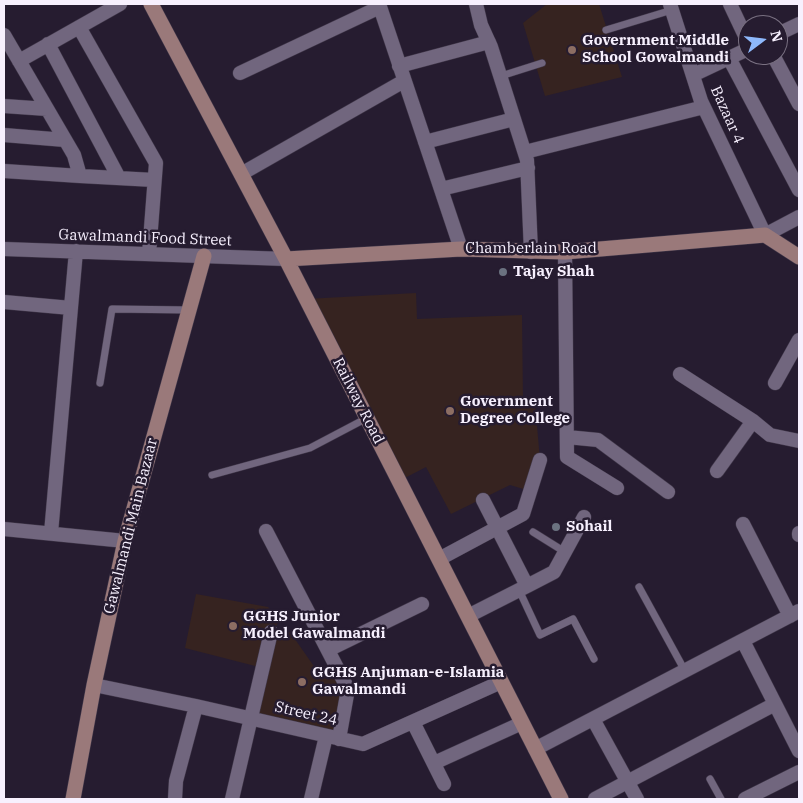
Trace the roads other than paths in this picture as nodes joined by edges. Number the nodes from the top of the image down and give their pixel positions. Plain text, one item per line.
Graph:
1 (120, 4) edge
2 (151, 4) edge
3 (476, 4) edge
4 (730, 4) edge
5 (671, 7) edge
6 (738, 21) edge
7 (79, 27) junction
8 (606, 30) dead end
9 (4, 36) edge
10 (489, 42) junction
11 (48, 44) junction
12 (738, 54) edge
13 (730, 58) junction
14 (19, 61) junction
15 (542, 63) dead end
16 (779, 65) edge
17 (400, 66) junction
18 (240, 72) dead end
19 (693, 74) junction
20 (501, 76) junction
21 (404, 81) junction
22 (799, 102) edge
23 (4, 106) edge
24 (704, 108) junction
25 (47, 109) junction
26 (514, 119) junction
27 (4, 135) edge
28 (65, 140) junction
29 (425, 142) junction
30 (525, 152) junction
31 (528, 168) junction
32 (4, 171) edge
33 (241, 174) junction
34 (80, 176) junction
35 (119, 178) junction
36 (154, 180) junction
37 (441, 189) junction
38 (799, 190) edge
39 (799, 217) edge
40 (764, 235) junction
41 (4, 249) edge
42 (461, 249) junction
43 (76, 251) junction
44 (531, 252) junction
45 (565, 252) junction
46 (149, 254) junction
47 (204, 256) junction
48 (799, 257) edge
49 (286, 259) junction
50 (4, 302) edge
51 (71, 308) junction
52 (190, 310) junction
53 (799, 340) edge
54 (680, 374) dead end
55 (100, 383) dead end
56 (775, 383) dead end
57 (367, 418) junction
58 (753, 420) junction
59 (567, 437) junction
60 (799, 441) edge
61 (540, 460) dead end
62 (717, 471) dead end
63 (212, 475) dead end
64 (616, 488) dead end
65 (668, 492) dead end
66 (483, 500) dead end
67 (584, 518) dead end
68 (743, 524) dead end
69 (4, 529) edge
70 (497, 529) junction
71 (266, 531) dead end
72 (533, 532) dead end
73 (51, 533) junction
74 (124, 541) junction
75 (565, 552) junction
76 (439, 560) junction
77 (638, 587) dead end
78 (523, 588) junction
79 (422, 604) dead end
80 (795, 613) edge
81 (468, 616) junction
82 (271, 632) dead end
83 (743, 641) junction
84 (328, 650) junction
85 (594, 659) dead end
86 (685, 671) junction
87 (501, 682) junction
88 (94, 685) junction
89 (775, 704) junction
90 (196, 706) junction
91 (251, 718) junction
92 (593, 719) junction
93 (413, 722) junction
94 (522, 723) junction
95 (333, 737) junction
96 (536, 749) junction
97 (799, 751) edge
98 (434, 763) junction
99 (799, 772) edge
100 (710, 779) dead end
101 (628, 782) junction
102 (444, 784) dead end
103 (73, 799) edge
104 (175, 799) edge
105 (232, 799) edge
106 (311, 799) edge
107 (561, 799) edge
108 (595, 799) edge
109 (637, 799) edge
110 (721, 799) edge
111 (745, 799) edge

1 - 7 street
2 - 33 street, Railway Road
3 - 10 street
4 - 6 street
5 - 8 lane
5 - 19 street, Bazaar 4
7 - 11 street
7 - 36 street
9 - 14 street
10 - 17 street
10 - 20 street
11 - 14 street
11 - 35 street
12 - 13 street
13 - 19 street
13 - 38 street
14 - 25 street
15 - 20 lane
16 - 22 street
17 - 18 street
17 - 21 street
19 - 24 street, Bazaar 4
20 - 26 street
21 - 29 street
21 - 33 street
23 - 25 street
24 - 30 street
24 - 40 street, Bazaar 4
25 - 28 street
26 - 29 street
26 - 30 street
27 - 28 street
28 - 34 street
29 - 37 street
30 - 31 street
31 - 37 street
31 - 44 street
32 - 34 street
33 - 49 street, Railway Road
34 - 35 street
35 - 36 street
36 - 46 street
37 - 42 street
39 - 40 street
40 - 45 street, Chamberlain Road
40 - 48 street
41 - 43 street, Gawalmandi Food Street
42 - 44 street, Chamberlain Road
42 - 49 street, Chamberlain Road
43 - 46 street, Gawalmandi Food Street
43 - 51 street
44 - 45 street, Chamberlain Road
45 - 59 street
46 - 47 street, Gawalmandi Food Street
47 - 49 street, Gawalmandi Food Street
47 - 52 street, Gawalmandi Main Bazaar
49 - 57 street, Railway Road
50 - 51 street
51 - 73 street
52 - 55 lane
52 - 74 street, Gawalmandi Main Bazaar
53 - 56 street
54 - 58 street
57 - 63 lane
57 - 76 street, Railway Road
58 - 60 street
58 - 62 street
59 - 64 street
59 - 65 street
61 - 70 street
66 - 70 street
67 - 75 street
68 - 80 street
69 - 73 street
70 - 76 street
70 - 78 street
71 - 84 street
72 - 75 lane
73 - 74 street
74 - 88 street, Gawalmandi Main Bazaar
75 - 78 street
76 - 81 street, Railway Road
77 - 86 lane
78 - 81 street
78 - 85 lane
79 - 84 street
80 - 83 street
81 - 87 street, Railway Road
82 - 91 street
83 - 86 street
83 - 89 street
84 - 95 street
86 - 92 street
87 - 93 street, Street 24
87 - 94 street, Railway Road
88 - 90 street, Street 24
88 - 103 street, Gawalmandi Main Bazaar
89 - 97 street
89 - 101 street
90 - 91 street, Street 24
90 - 104 street
91 - 95 street, Street 24
91 - 105 street
92 - 96 street
92 - 101 street
93 - 95 street, Street 24
93 - 98 street
94 - 96 street, Railway Road
94 - 98 street
95 - 106 street
96 - 107 street, Railway Road
98 - 102 street
99 - 111 street
100 - 110 lane
101 - 108 street
101 - 109 street

